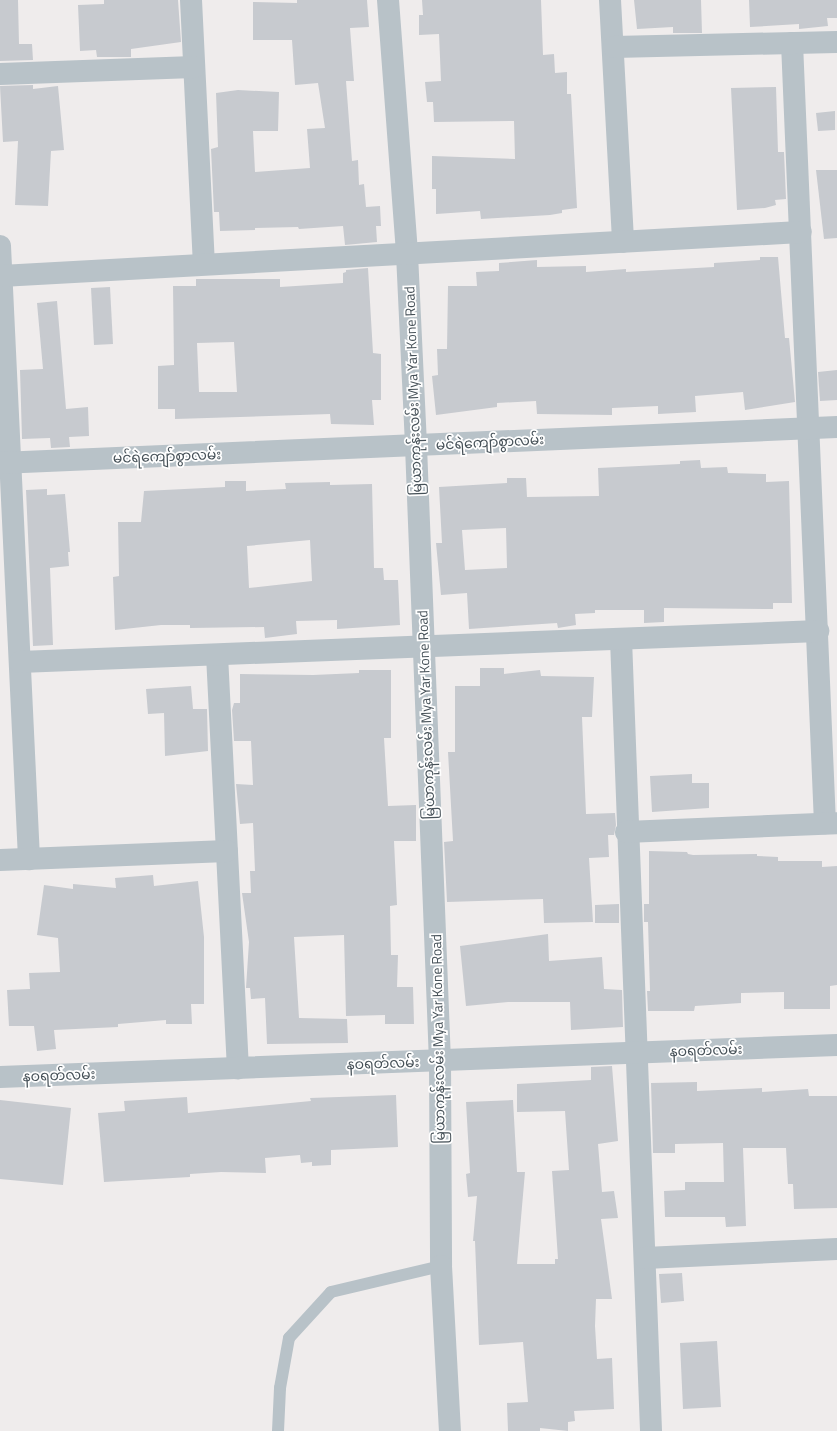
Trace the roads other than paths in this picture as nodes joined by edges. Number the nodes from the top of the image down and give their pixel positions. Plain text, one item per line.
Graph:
1 (191, 0) edge
2 (388, 0) edge
3 (610, 0) edge
4 (837, 42) edge
5 (792, 43) junction
6 (614, 47) junction
7 (194, 67) junction
8 (0, 74) edge
9 (801, 232) junction
10 (623, 242) junction
11 (0, 246) edge
12 (407, 254) junction
13 (204, 264) junction
14 (1, 276) junction
15 (837, 427) edge
16 (809, 428) junction
17 (416, 446) junction
18 (5, 463) edge
19 (818, 631) junction
20 (620, 639) junction
21 (424, 647) junction
22 (217, 655) junction
23 (20, 662) junction
24 (831, 823) edge
25 (626, 832) junction
26 (227, 851) junction
27 (29, 859) junction
28 (0, 860) edge
29 (837, 1045) edge
30 (637, 1053) junction
31 (440, 1061) junction
32 (238, 1068) junction
33 (0, 1077) edge
34 (837, 1250) edge
35 (644, 1258) junction
36 (441, 1266) junction
37 (278, 1431) edge
38 (450, 1431) edge
39 (652, 1431) edge

1 - 7 street
2 - 12 street, မြယာကုန်းလမ်း Mya Yar Kone Road
3 - 6 street
4 - 5 street
5 - 6 street
5 - 9 street
6 - 10 street
7 - 8 street
7 - 13 street
9 - 10 street
9 - 16 street
10 - 12 street
11 - 14 street
12 - 13 street
12 - 17 street, မြယာကုန်းလမ်း Mya Yar Kone Road
13 - 14 street
14 - 18 street
15 - 16 street, မင်ရဲကျော်စွာလမ်း
16 - 17 street, မင်ရဲကျော်စွာလမ်း
16 - 19 street
17 - 18 street, မင်ရဲကျော်စွာလမ်း
17 - 21 street, မြယာကုန်းလမ်း Mya Yar Kone Road
18 - 23 street
19 - 20 street
19 - 24 street
20 - 21 street
20 - 25 street
21 - 22 street
21 - 31 street, မြယာကုန်းလမ်း Mya Yar Kone Road
22 - 23 street
22 - 26 street
23 - 27 street
24 - 25 street
25 - 30 street
26 - 27 street
26 - 32 street
27 - 28 street
29 - 30 street, နဝရတ်လမ်း
30 - 31 street, နဝရတ်လမ်း
30 - 35 street
31 - 32 street, နဝရတ်လမ်း
31 - 36 street, မြယာကုန်းလမ်း Mya Yar Kone Road
32 - 33 street, နဝရတ်လမ်း
34 - 35 street
35 - 39 street
36 - 37 lane
36 - 38 street, မြယာကုန်းလမ်း Mya Yar Kone Road

